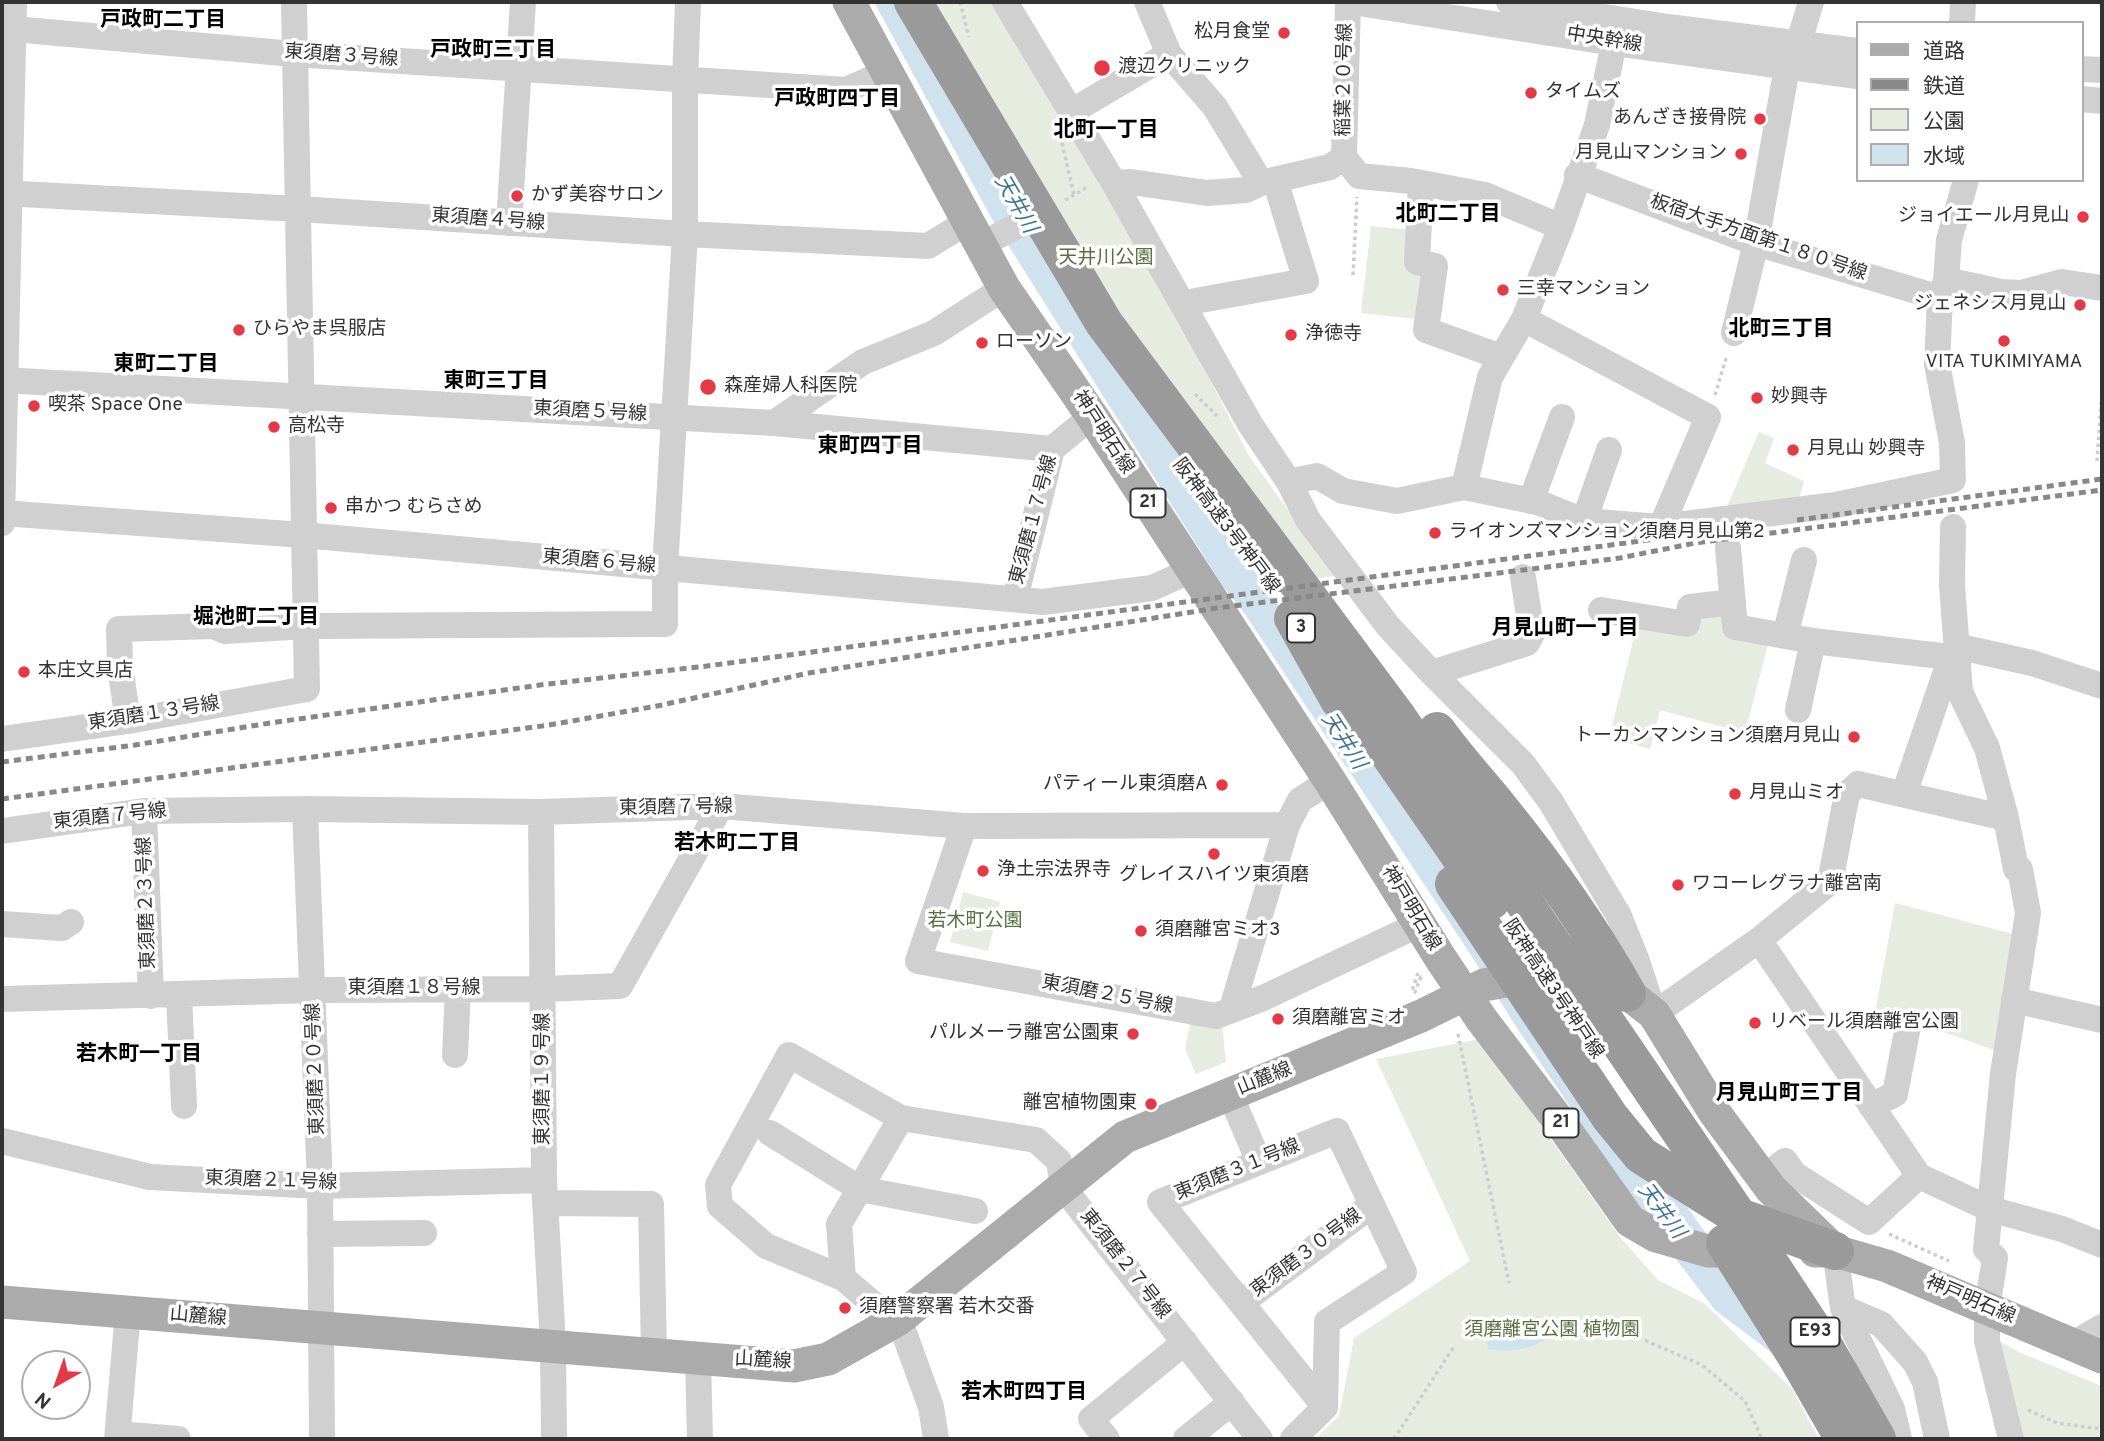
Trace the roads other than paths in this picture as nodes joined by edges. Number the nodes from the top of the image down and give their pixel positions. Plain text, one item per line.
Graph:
1 (14, 2) edge
2 (294, 2) edge
3 (523, 2) edge
4 (688, 2) edge
5 (849, 2) edge
6 (898, 2) edge
7 (914, 2) edge
8 (1005, 2) edge
9 (1147, 2) edge
10 (1350, 2) edge
11 (1509, 2) edge
12 (1811, 2) edge
13 (1963, 2) edge
14 (1669, 14) edge
15 (1962, 21) edge
16 (8, 29) edge
17 (1799, 42) junction
18 (1614, 43) junction
19 (1856, 51) edge
20 (294, 54) junction
21 (1169, 54) junction
22 (1787, 67) junction
23 (2083, 69) edge
24 (518, 70) junction
25 (2102, 70) edge
26 (886, 72) junction
27 (1856, 76) edge
28 (685, 81) junction
29 (2083, 99) edge
30 (2102, 101) edge
31 (1071, 112) junction
32 (1351, 167) junction
33 (1577, 176) junction
34 (1268, 181) junction
35 (1965, 182) edge
36 (1421, 183) junction
37 (1103, 184) junction
38 (6, 193) edge
39 (299, 209) junction
40 (1035, 216) road end
41 (509, 223) junction
42 (1561, 227) junction
43 (979, 231) junction
44 (685, 234) junction
45 (1756, 243) junction
46 (1004, 288) junction
47 (2102, 288) edge
48 (1943, 289) junction
49 (1185, 307) junction
50 (1524, 319) junction
51 (1104, 323) junction
52 (1734, 333) road end
53 (1500, 357) junction
54 (4, 381) edge
55 (302, 398) junction
56 (1092, 416) junction
57 (675, 417) junction
58 (1562, 417) dead end
59 (774, 423) junction
60 (1052, 449) junction
61 (1609, 450) dead end
62 (1289, 482) junction
63 (1464, 487) junction
64 (1531, 501) junction
65 (2, 513) edge
66 (1584, 521) junction
67 (2, 523) edge
68 (1661, 527) junction
69 (1953, 527) dead end
70 (303, 535) junction
71 (1728, 548) dead end
72 (1804, 560) dead end
73 (665, 569) junction
74 (1192, 570) junction
75 (1523, 577) dead end
76 (1015, 599) junction
77 (1733, 602) junction
78 (1601, 610) dead end
79 (1293, 618) junction
80 (307, 626) junction
81 (1785, 636) junction
82 (1813, 640) junction
83 (1955, 654) junction
84 (1432, 673) junction
85 (2102, 686) edge
86 (1798, 710) dead end
87 (128, 720) junction
88 (2, 739) edge
89 (1330, 781) junction
90 (1904, 794) junction
91 (721, 806) junction
92 (306, 809) junction
93 (144, 811) junction
94 (541, 812) junction
95 (2006, 818) junction
96 (1287, 825) junction
97 (964, 826) junction
98 (2, 831) edge
99 (71, 922) dead end
100 (2, 924) edge
101 (1420, 924) junction
102 (1759, 940) junction
103 (458, 989) junction
104 (543, 989) junction
105 (1475, 989) junction
106 (314, 990) junction
107 (179, 995) junction
108 (151, 996) junction
109 (2, 999) edge
110 (2014, 1000) junction
111 (1640, 1004) junction
112 (1233, 1009) junction
113 (2102, 1020) edge
114 (1908, 1026) dead end
115 (455, 1055) dead end
116 (1230, 1094) junction
117 (184, 1106) dead end
118 (1871, 1106) junction
119 (901, 1118) junction
120 (770, 1133) dead end
121 (2, 1141) edge
122 (1259, 1162) junction
123 (1919, 1176) junction
124 (1763, 1178) junction
125 (320, 1186) junction
126 (1063, 1187) junction
127 (860, 1189) junction
128 (545, 1192) junction
129 (1373, 1205) junction
130 (1990, 1209) junction
131 (975, 1211) dead end
132 (424, 1233) dead end
133 (320, 1234) junction
134 (1724, 1240) junction
135 (2102, 1245) edge
136 (1835, 1251) junction
137 (843, 1278) junction
138 (2, 1302) edge
139 (1241, 1303) junction
140 (1843, 1308) junction
141 (1987, 1308) junction
142 (128, 1312) junction
143 (899, 1319) junction
144 (2102, 1327) edge
145 (320, 1329) junction
146 (1185, 1342) junction
147 (554, 1346) junction
148 (2087, 1350) edge
149 (654, 1354) junction
150 (698, 1358) junction
151 (1233, 1402) junction
152 (1325, 1407) junction
153 (118, 1436) edge
154 (178, 1439) edge
155 (322, 1439) edge
156 (554, 1439) edge
157 (700, 1439) edge
158 (936, 1439) edge
159 (1107, 1439) edge
160 (1186, 1439) edge
161 (1260, 1439) edge
162 (1293, 1439) edge
163 (1844, 1439) edge
164 (1877, 1439) edge
165 (1899, 1439) edge
166 (1937, 1439) edge
167 (2011, 1439) edge

1 - 16 street
2 - 20 street
3 - 24 street
4 - 28 street
5 - 26 main road, 神戸明石線 / 21
6 - 79 highway, 阪神高速3号神戸線 / 3
7 - 51 highway, 阪神高速3号神戸線 / 3
8 - 31 street
9 - 21 street
10 - 18 street, 中央幹線
10 - 32 street, 稲葉２０号線
11 - 14 street, 中央幹線
12 - 17 street
13 - 15 street
14 - 17 street, 中央幹線
16 - 20 street, 東須磨３号線
16 - 38 street
17 - 19 street, 中央幹線
18 - 22 street, 中央幹線
18 - 33 street
20 - 24 street, 東須磨３号線
20 - 39 street
21 - 31 street
21 - 34 street
22 - 27 street, 中央幹線
22 - 45 street
23 - 25 street
24 - 28 street, 東須磨３号線
24 - 41 street
26 - 28 street, 東須磨３号線
26 - 43 main road, 神戸明石線 / 21
28 - 44 street
29 - 30 street
31 - 37 street
32 - 34 street
32 - 36 street
33 - 42 street
33 - 45 street, 板宿大手方面第１８０号線
34 - 37 street
34 - 49 street
35 - 48 street
36 - 42 street
36 - 53 street
37 - 49 street
38 - 39 street, 東須磨４号線
38 - 54 street
39 - 41 street, 東須磨４号線
39 - 55 street
40 - 43 street, 東須磨４号線
41 - 44 street, 東須磨４号線
42 - 50 street
43 - 44 street, 東須磨４号線
43 - 46 main road, 神戸明石線 / 21
44 - 57 street
45 - 48 street, 板宿大手方面第１８０号線
45 - 52 street
46 - 56 main road, 神戸明石線 / 21
46 - 59 street
47 - 48 street, 板宿大手方面第１８０号線
48 - 68 street
49 - 62 street
50 - 53 street
50 - 68 street
51 - 111 highway
51 - 134 highway, 阪神高速3号神戸線 / 3
53 - 63 street
54 - 55 street, 東須磨５号線
54 - 65 street
55 - 57 street, 東須磨５号線
55 - 70 street
56 - 60 street, 東須磨１７号線
56 - 74 main road, 神戸明石線 / 21
57 - 59 street, 東須磨５号線
57 - 73 street
58 - 64 street
59 - 60 street, 東須磨５号線
60 - 76 street, 東須磨１７号線
61 - 66 street
62 - 63 street
62 - 84 street
63 - 64 street
64 - 66 street
65 - 67 street
65 - 70 street, 東須磨６号線
66 - 68 street
69 - 83 street
70 - 73 street, 東須磨６号線
70 - 80 street
71 - 77 street
72 - 81 street
73 - 76 street, 東須磨６号線
73 - 80 street
74 - 76 street, 東須磨６号線
74 - 89 main road, 神戸明石線 / 21
75 - 84 street
77 - 78 street
77 - 81 street
79 - 134 highway, 阪神高速3号神戸線 / 3
79 - 136 highway
80 - 87 street, 東須磨１３号線
80 - 87 street
81 - 82 street
82 - 83 street
82 - 86 street
83 - 85 street
83 - 90 street
83 - 95 street
84 - 111 street
87 - 88 street, 東須磨１３号線
89 - 96 street
89 - 101 main road, 神戸明石線 / 21
90 - 95 street
90 - 102 street
91 - 94 street, 東須磨７号線
91 - 97 street, 東須磨７号線
91 - 104 street, 東須磨１８号線
92 - 93 street, 東須磨７号線
92 - 94 street, 東須磨７号線
92 - 106 street, 東須磨２０号線
93 - 98 street, 東須磨７号線
93 - 108 street, 東須磨２３号線
94 - 104 street, 東須磨１９号線
95 - 110 street
96 - 97 street, 東須磨７号線
96 - 112 street
97 - 112 street, 東須磨２５号線
99 - 100 street
101 - 105 main road, 神戸明石線 / 21
101 - 112 street, 東須磨２５号線
102 - 111 street
102 - 118 street
103 - 104 street, 東須磨１８号線
103 - 106 street, 東須磨１８号線
103 - 115 street
104 - 128 street, 東須磨１９号線
105 - 111 main road
105 - 116 main road, 山麓線
105 - 134 main road, 神戸明石線 / 21
106 - 107 street, 東須磨１８号線
106 - 125 street, 東須磨２０号線
107 - 108 street, 東須磨１８号線
107 - 117 street
108 - 109 street, 東須磨１８号線
110 - 113 street
110 - 130 street
111 - 124 main road, 神戸明石線 / 21
114 - 118 street
116 - 122 street
116 - 126 main road, 山麓線
118 - 123 street
119 - 126 street
119 - 127 street
119 - 137 street
120 - 127 street
121 - 125 street, 東須磨２１号線
122 - 129 street, 東須磨３１号線
122 - 139 street, 東須磨３１号線
123 - 124 street
123 - 130 street
124 - 136 main road, 神戸明石線 / 21
125 - 128 street, 東須磨２１号線
125 - 133 street, 東須磨２０号線
126 - 143 main road, 山麓線
126 - 146 street, 東須磨２７号線
127 - 131 street
127 - 137 street
128 - 147 street, 東須磨１９号線
128 - 149 street, 東須磨２１号線
129 - 139 street, 東須磨３０号線
129 - 152 street, 東須磨３１号線
130 - 135 street
130 - 141 street
132 - 133 street
133 - 145 street, 東須磨２０号線
134 - 136 main road, 神戸明石線 / 21
134 - 163 highway, E93
134 - 164 highway, E93
136 - 140 street
136 - 141 main road, 神戸明石線 / 21
137 - 143 street
138 - 142 main road, 山麓線
139 - 152 street, 東須磨３１号線
140 - 165 street
140 - 166 street
141 - 148 main road, 神戸明石線 / 21
141 - 167 street
142 - 145 main road, 山麓線
142 - 153 street
143 - 150 main road, 山麓線
143 - 158 street
144 - 148 street
145 - 147 main road, 山麓線
145 - 155 street, 東須磨２０号線
146 - 151 street, 東須磨２７号線
146 - 159 street
147 - 149 main road, 山麓線
147 - 156 street, 東須磨１９号線
149 - 150 main road, 山麓線
150 - 157 street
151 - 160 street
151 - 161 street, 東須磨２７号線
152 - 162 street
153 - 154 street

